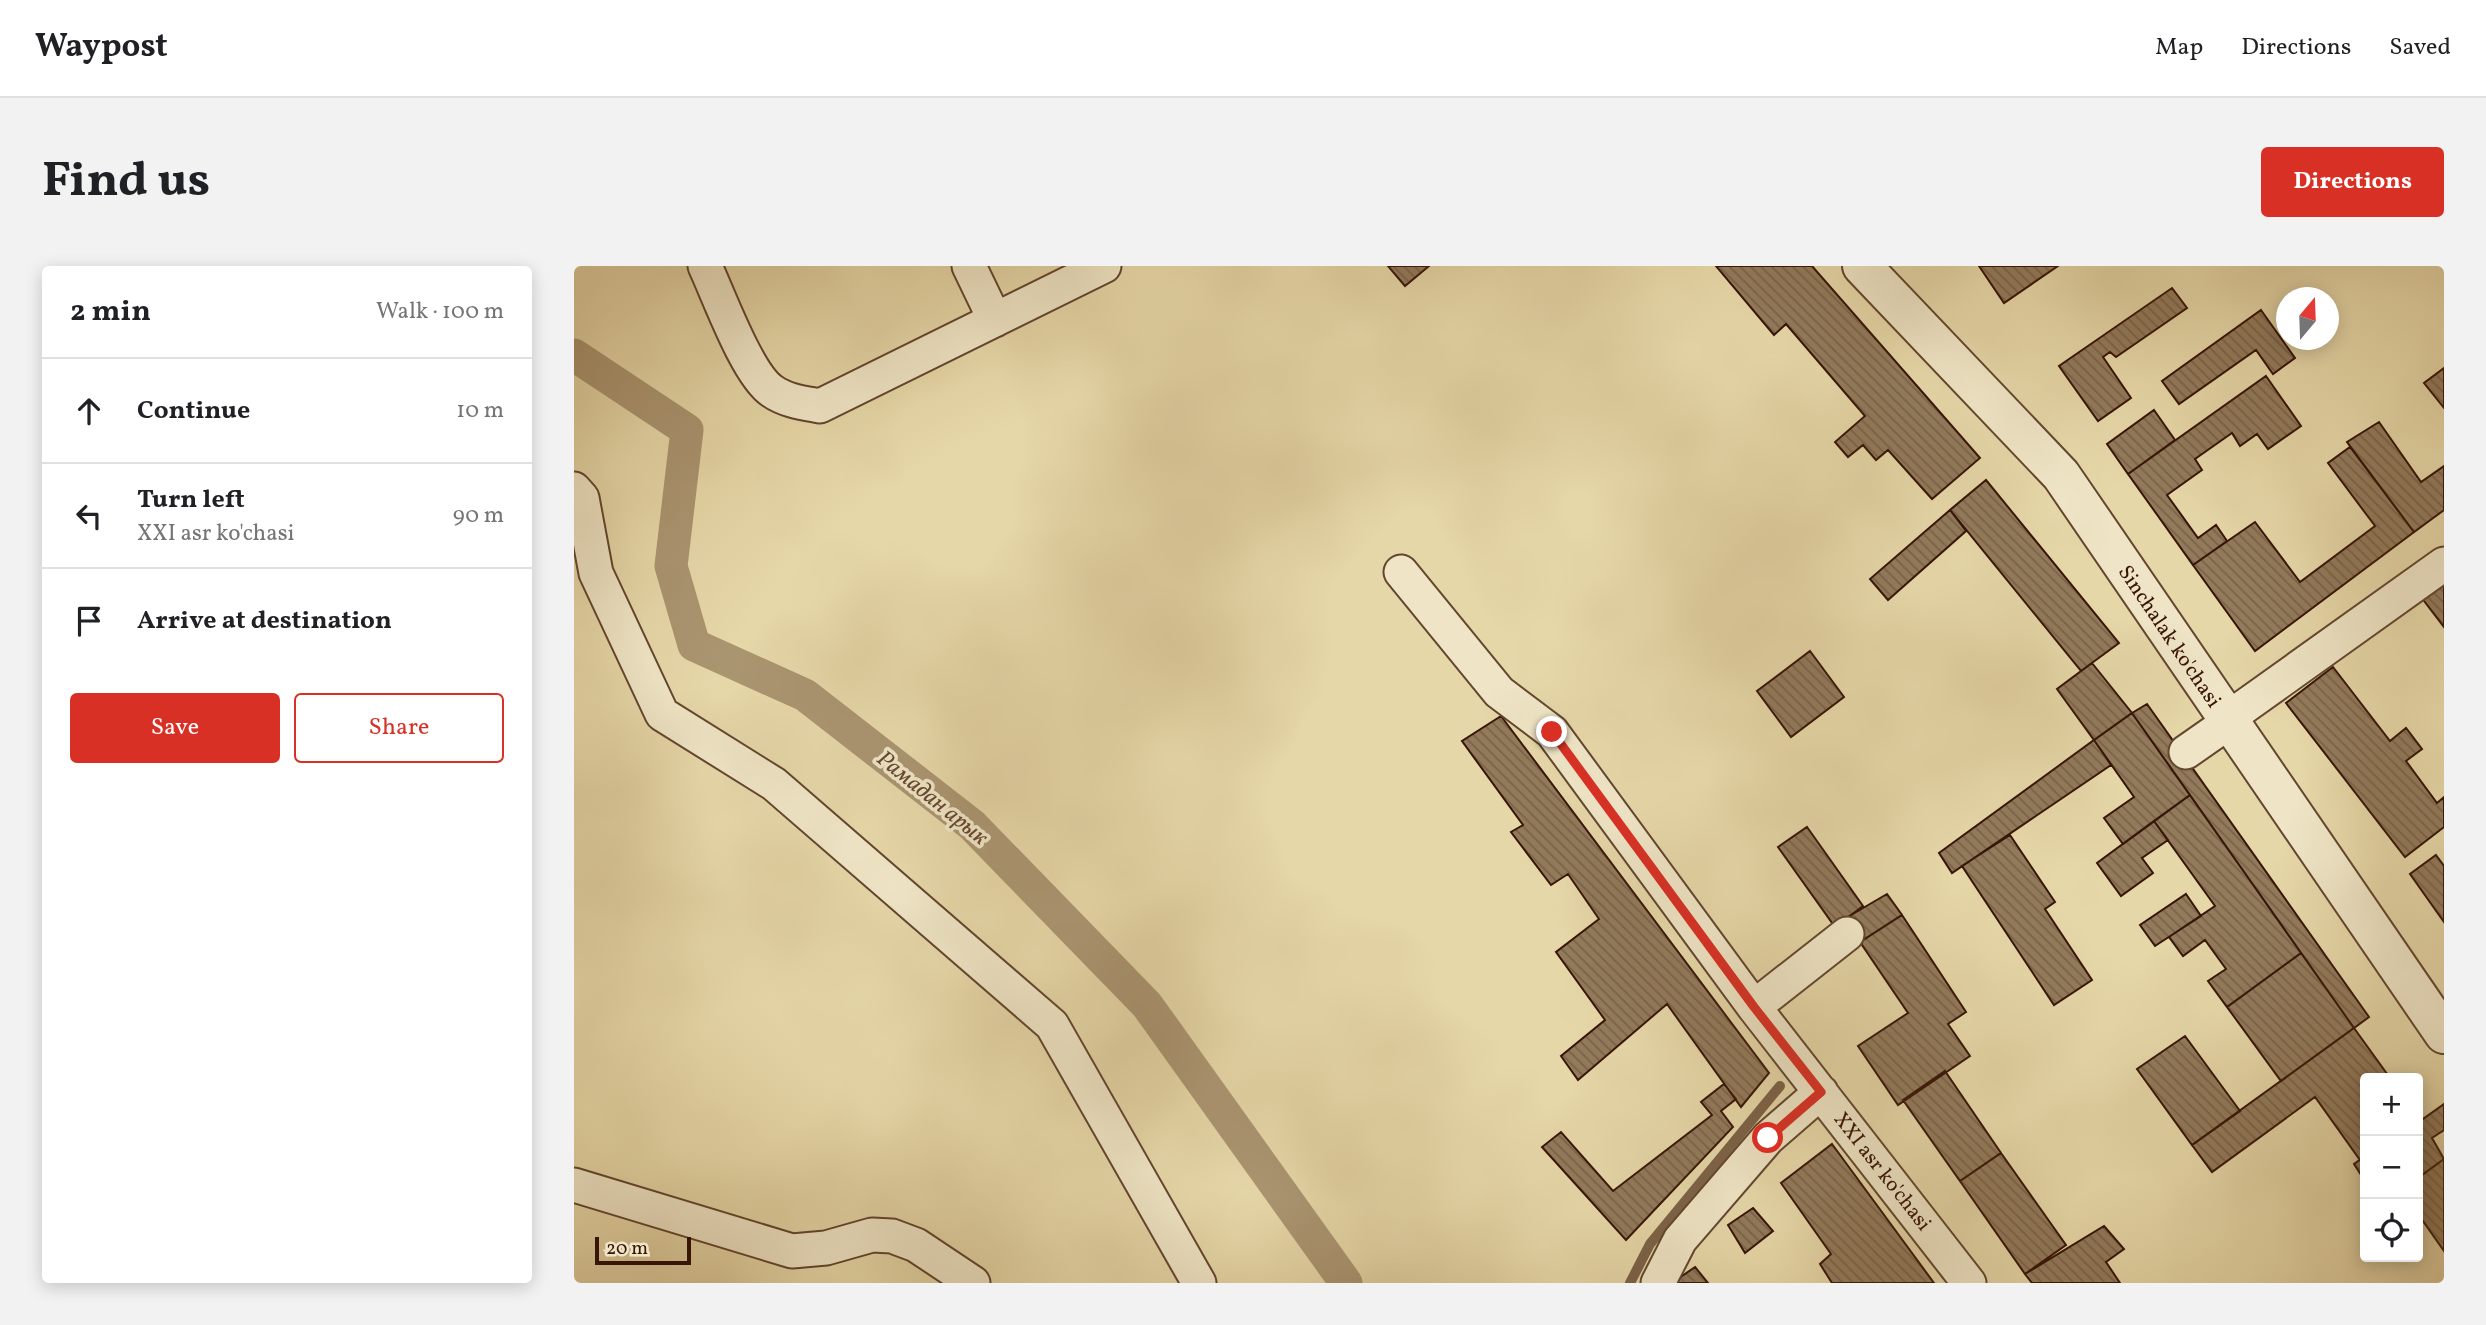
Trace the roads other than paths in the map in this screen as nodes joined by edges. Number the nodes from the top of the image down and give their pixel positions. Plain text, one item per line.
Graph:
1 (705, 266) edge
2 (969, 266) edge
3 (1104, 266) edge
4 (1862, 266) edge
5 (995, 320) junction
6 (574, 489) edge
7 (2444, 564) edge
8 (1401, 572) dead end
9 (2228, 721) junction
10 (2186, 752) dead end
11 (1847, 934) dead end
12 (1754, 1007) junction
13 (2444, 1034) edge
14 (1821, 1092) junction
15 (574, 1185) edge
16 (973, 1283) edge
17 (1199, 1283) edge
18 (1658, 1283) edge
19 (1969, 1283) edge

1 - 5 street
2 - 5 street
3 - 5 street
4 - 9 street, Sinchalak ko'chasi
6 - 17 street
7 - 9 street
8 - 12 street, XXI asr ko'chasi
9 - 10 street
9 - 13 street, Sinchalak ko'chasi
11 - 12 street
12 - 14 street, XXI asr ko'chasi
14 - 18 street
14 - 19 street, XXI asr ko'chasi
15 - 16 street

